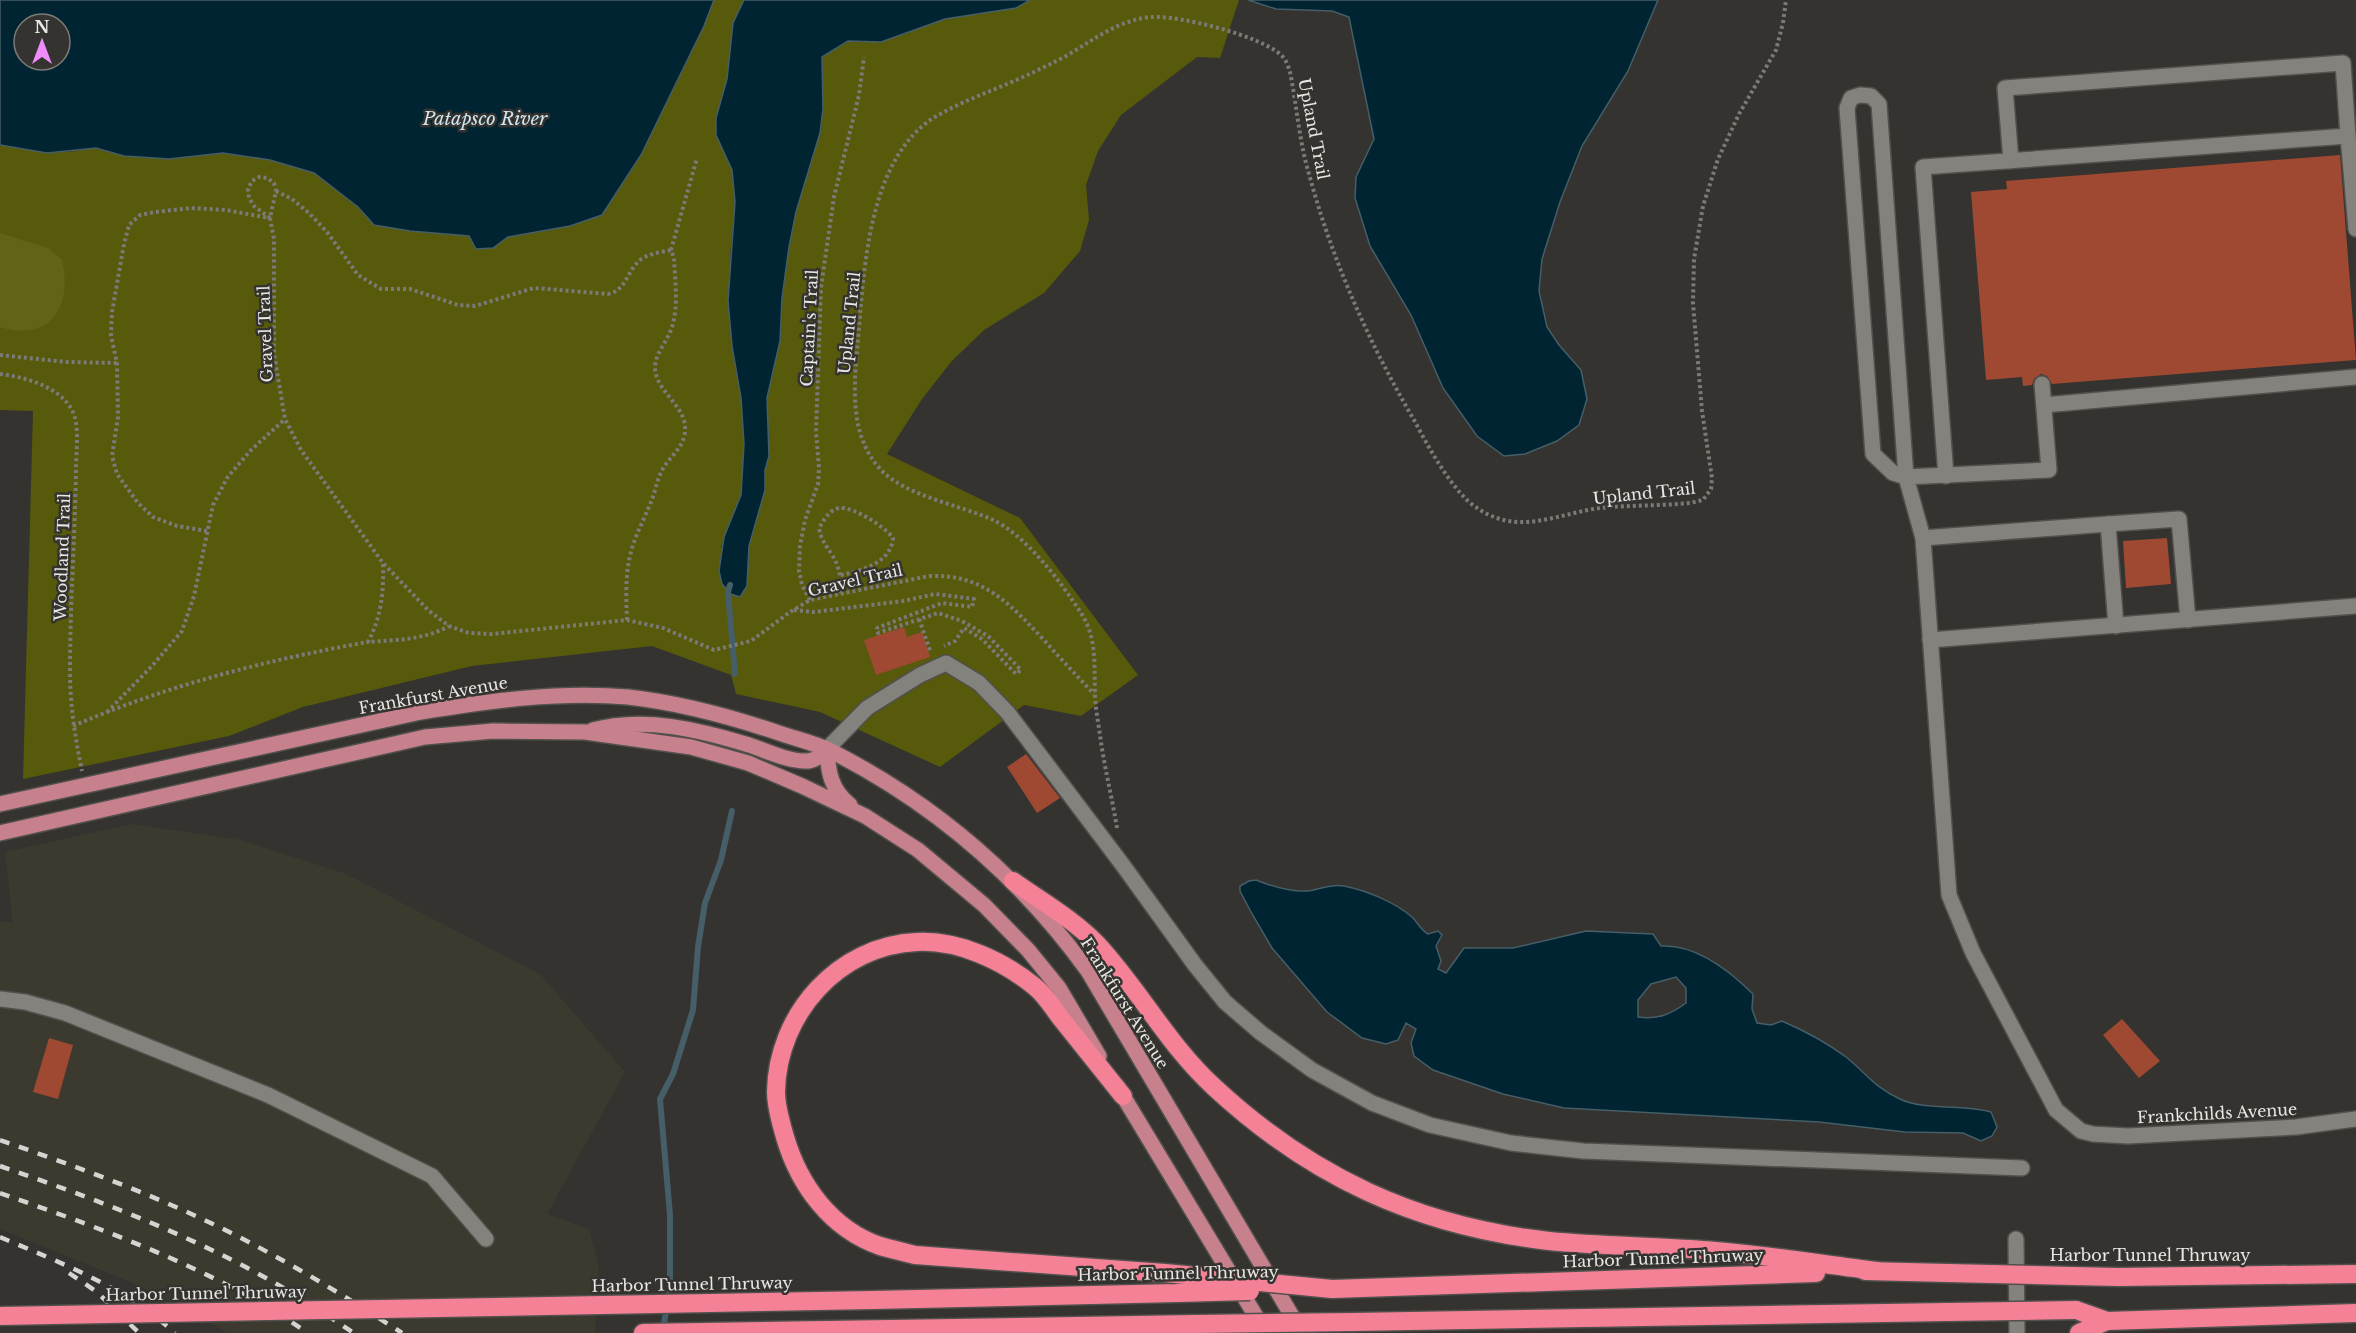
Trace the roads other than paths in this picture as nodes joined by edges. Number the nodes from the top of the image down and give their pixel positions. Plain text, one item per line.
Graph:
1 (2350, 62) edge
2 (2349, 136) junction
3 (2011, 161) junction
4 (2356, 229) edge
5 (2356, 377) edge
6 (2042, 384) dead end
7 (2044, 405) junction
8 (1946, 476) junction
9 (1906, 477) junction
10 (2108, 524) junction
11 (1923, 538) junction
12 (2356, 606) edge
13 (2188, 620) junction
14 (2116, 626) junction
15 (1930, 640) junction
16 (585, 732) junction
17 (827, 749) junction
18 (0, 804) edge
19 (865, 816) junction
20 (0, 833) edge
21 (1013, 880) junction
22 (0, 999) edge
23 (1123, 1096) junction
24 (2356, 1119) edge
25 (2022, 1168) dead end
26 (486, 1239) dead end
27 (2016, 1239) dead end
28 (1877, 1271) junction
29 (2356, 1274) edge
30 (1332, 1289) junction
31 (2356, 1313) edge
32 (0, 1316) edge
33 (2107, 1321) junction
34 (643, 1333) edge
35 (1266, 1333) edge
36 (1302, 1333) edge
37 (2017, 1333) edge
38 (2079, 1333) edge

1 - 2 lane
1 - 3 lane
2 - 3 lane
2 - 4 lane
3 - 8 lane
5 - 7 lane
6 - 7 lane
7 - 8 lane
8 - 9 lane
9 - 9 lane
9 - 11 lane
10 - 11 lane
10 - 13 lane
10 - 14 lane
11 - 15 lane
12 - 13 lane
13 - 14 lane
14 - 15 lane
15 - 24 lane, Frankchilds Avenue
16 - 17 main road
16 - 19 main road
16 - 20 main road
17 - 18 main road, Frankfurst Avenue
17 - 19 main road
17 - 21 main road, Frankfurst Avenue
17 - 25 lane
19 - 23 main road
21 - 28 highway
21 - 36 main road, Frankfurst Avenue
22 - 26 lane
23 - 30 highway, bridge
23 - 35 main road
27 - 37 lane
28 - 29 highway, Harbor Tunnel Thruway, bridge
28 - 30 highway, Harbor Tunnel Thruway
30 - 32 highway, Harbor Tunnel Thruway, bridge
31 - 33 highway
33 - 34 highway, bridge
33 - 38 highway

